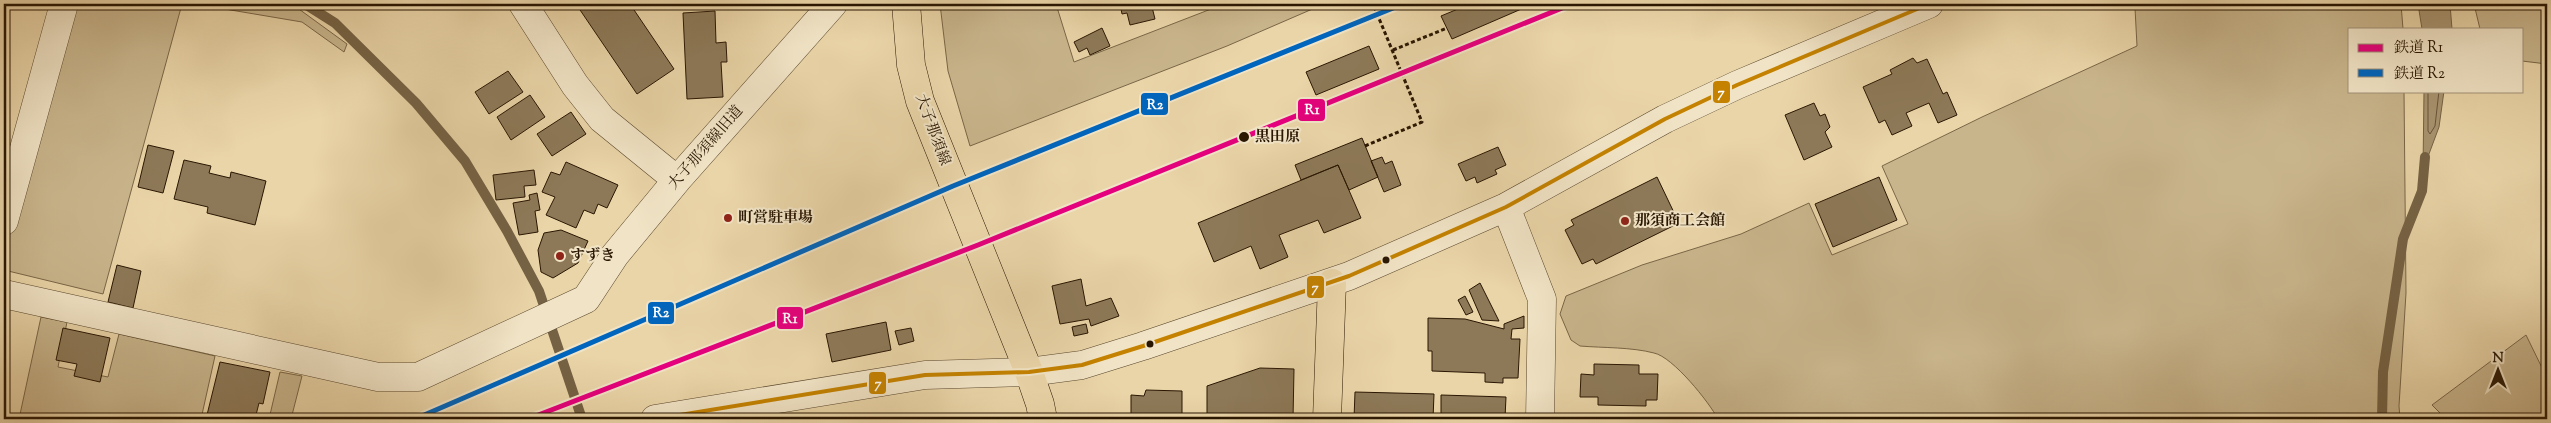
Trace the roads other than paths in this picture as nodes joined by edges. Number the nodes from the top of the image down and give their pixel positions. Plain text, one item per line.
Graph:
1 (64, 4) edge
2 (523, 4) edge
3 (834, 4) edge
4 (906, 4) edge
5 (1929, 4) edge
6 (677, 180) junction
7 (1506, 208) junction
8 (4, 221) edge
9 (1332, 283) junction
10 (4, 294) edge
11 (1029, 372) junction
12 (771, 410) edge
13 (655, 419) edge
14 (1043, 419) edge
15 (1326, 419) edge
16 (1540, 419) edge

1 - 8 street
2 - 6 street
3 - 6 street, 大子那須線旧道
4 - 11 main road, 大子那須線
5 - 7 street
6 - 10 street, 大子那須線旧道
7 - 9 street
7 - 16 street
9 - 11 street
9 - 15 main road
11 - 12 street
11 - 14 main road, 大子那須線
12 - 13 street

